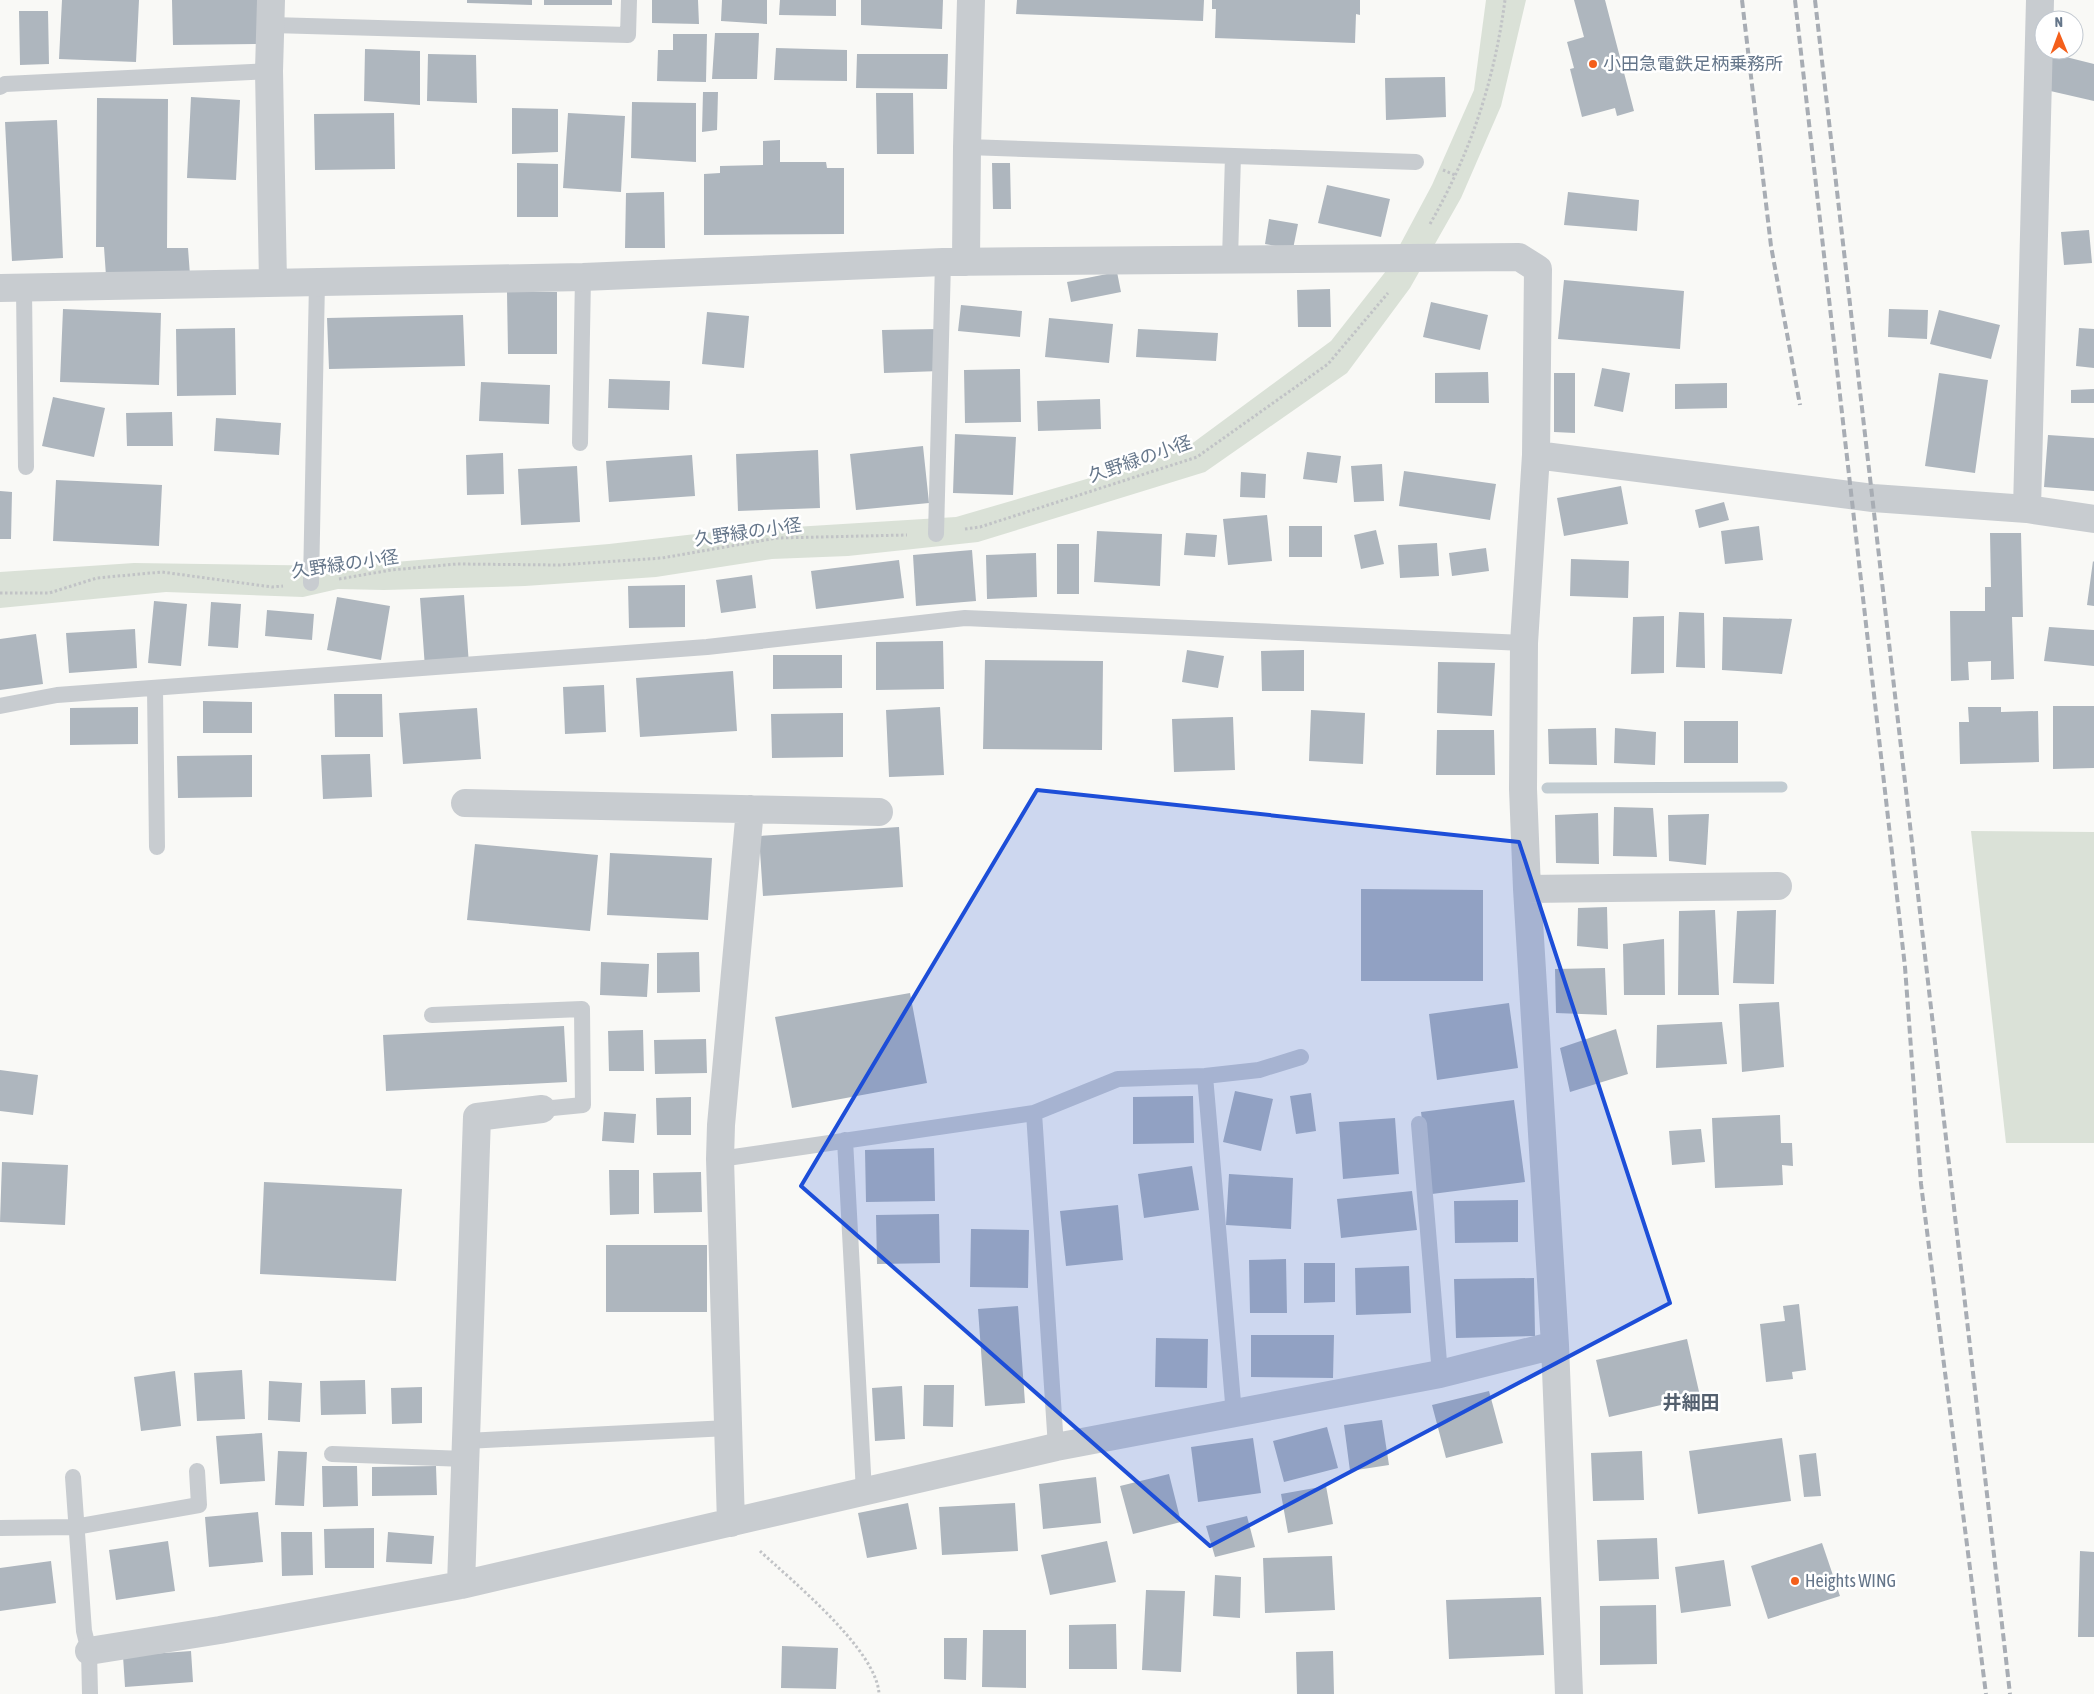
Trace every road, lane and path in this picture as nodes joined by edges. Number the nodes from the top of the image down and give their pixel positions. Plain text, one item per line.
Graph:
1 (628, 0) edge
2 (971, 0) edge
3 (1505, 0) edge
4 (2040, 0) edge
5 (271, 12) edge
6 (269, 71) junction
7 (0, 87) edge
8 (967, 147) junction
9 (1233, 156) junction
10 (1416, 162) dead end
11 (1411, 257) junction
12 (1230, 258) junction
13 (955, 262) junction
14 (583, 277) junction
15 (316, 282) junction
16 (272, 283) junction
17 (12, 288) edge
18 (580, 443) dead end
19 (1536, 455) junction
20 (26, 467) dead end
21 (2027, 509) junction
22 (2094, 519) edge
23 (936, 534) junction
24 (311, 583) junction
25 (0, 593) edge
26 (1524, 644) junction
27 (155, 689) junction
28 (0, 706) edge
29 (465, 803) dead end
30 (750, 809) junction
31 (879, 812) dead end
32 (157, 848) dead end
33 (1778, 886) dead end
34 (1527, 889) junction
35 (432, 1015) dead end
36 (1301, 1057) dead end
37 (1205, 1076) junction
38 (542, 1109) joint
39 (1034, 1113) junction
40 (1420, 1124) dead end
41 (845, 1140) junction
42 (720, 1159) junction
43 (1555, 1346) junction
44 (1440, 1374) junction
45 (1234, 1414) junction
46 (728, 1428) junction
47 (1056, 1446) junction
48 (466, 1450) junction
49 (332, 1454) dead end
50 (198, 1471) dead end
51 (72, 1477) dead end
52 (864, 1492) junction
53 (731, 1523) junction
54 (75, 1527) junction
55 (0, 1528) edge
56 (461, 1585) junction
57 (89, 1651) junction
58 (90, 1694) edge
59 (880, 1694) edge
60 (1569, 1694) edge

1 - 5 lane
2 - 8 street
3 - 11 path, 久野緑の小径
4 - 21 street
5 - 6 street
6 - 7 lane
6 - 16 street
8 - 9 lane
8 - 13 street
9 - 10 lane
9 - 12 lane
11 - 12 street
11 - 19 street
11 - 23 path, 久野緑の小径
12 - 13 street
13 - 14 street
13 - 23 lane
14 - 15 street
14 - 18 lane
15 - 16 street
15 - 24 lane
16 - 17 street
17 - 20 lane
19 - 21 street
19 - 26 street
21 - 22 street
23 - 24 path, 久野緑の小径
24 - 25 path, 久野緑の小径
26 - 27 lane
26 - 34 street
27 - 28 lane
27 - 32 lane
29 - 30 street
30 - 31 street
30 - 42 street
33 - 34 street
34 - 43 street
35 - 38 lane
36 - 37 lane
37 - 39 lane
37 - 45 lane
38 - 48 street
39 - 41 lane
39 - 47 lane
40 - 44 lane
41 - 42 lane
41 - 52 lane
42 - 46 street
43 - 44 street
43 - 60 street
44 - 45 street
45 - 47 street
46 - 48 lane
46 - 53 street
47 - 52 street
48 - 49 lane
48 - 56 street
50 - 54 lane
51 - 54 lane
52 - 53 street
53 - 56 street
53 - 59 path
54 - 55 lane
54 - 57 lane
56 - 57 street
57 - 58 lane

